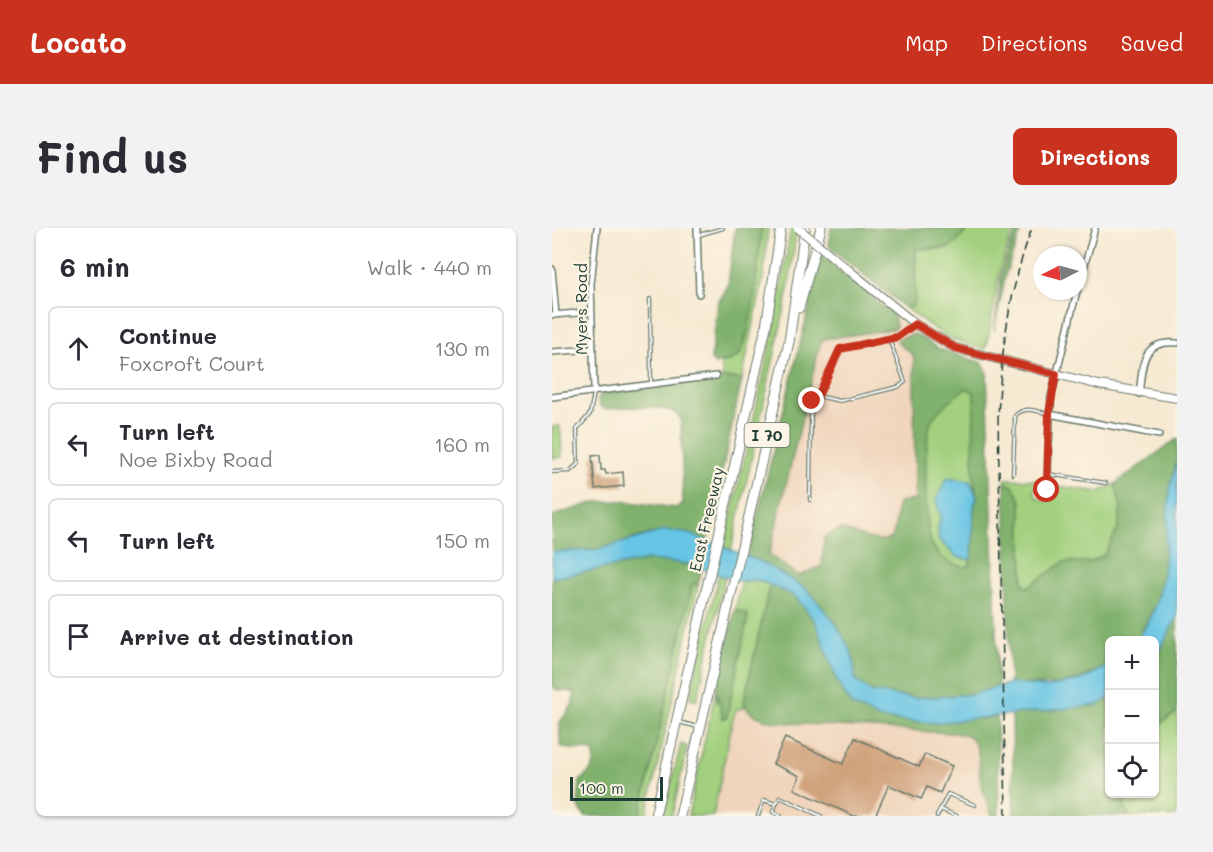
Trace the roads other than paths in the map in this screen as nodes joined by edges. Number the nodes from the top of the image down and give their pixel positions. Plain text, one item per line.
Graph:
1 (597, 228) edge
2 (723, 228) edge
3 (781, 228) edge
4 (798, 228) edge
5 (805, 228) edge
6 (821, 228) edge
7 (1095, 228) edge
8 (698, 231) edge
9 (1087, 257) edge
10 (552, 269) edge
11 (699, 294) dead end
12 (650, 299) dead end
13 (1075, 300) edge
14 (591, 312) junction
15 (554, 315) edge
16 (914, 323) junction
17 (889, 339) junction
18 (789, 342) junction
19 (1177, 343) edge
20 (592, 349) junction
21 (552, 352) edge
22 (1056, 374) junction
23 (716, 376) dead end
24 (651, 384) junction
25 (594, 390) junction
26 (1139, 394) junction
27 (818, 396) junction
28 (552, 397) edge
29 (1177, 398) edge
30 (1049, 414) junction
31 (1159, 435) dead end
32 (552, 472) edge
33 (1013, 474) dead end
34 (1047, 474) junction
35 (1106, 483) dead end
36 (1047, 490) dead end
37 (810, 500) dead end
38 (675, 721) junction
39 (700, 727) junction
40 (776, 804) junction
41 (975, 805) dead end
42 (940, 809) junction
43 (655, 816) edge
44 (680, 816) edge
45 (758, 816) edge
46 (781, 816) edge
47 (821, 816) edge
48 (937, 816) edge
49 (957, 816) edge

1 - 14 street, Myers Road
2 - 8 lane
3 - 38 highway, East Freeway / I 70
4 - 16 street, bridge
5 - 18 highway, I 70
6 - 18 highway
7 - 9 street
8 - 11 street
10 - 15 street
12 - 24 lane
13 - 22 street
14 - 15 street
14 - 20 street, Myers Road
16 - 17 lane
16 - 22 street
17 - 27 lane
17 - 27 lane
18 - 39 highway, I 70
19 - 26 street
20 - 21 street
20 - 25 street, Myers Road
22 - 26 street
22 - 30 street
23 - 24 street
24 - 25 street
25 - 28 street
25 - 32 lane
26 - 29 street
27 - 37 lane
30 - 31 street
30 - 33 lane
30 - 34 street
34 - 35 lane
34 - 36 street
38 - 39 lane
38 - 43 highway, East Freeway / I 70
39 - 44 highway, I 70
40 - 45 lane
40 - 46 lane
40 - 47 lane
41 - 42 lane
42 - 48 lane
42 - 49 lane

